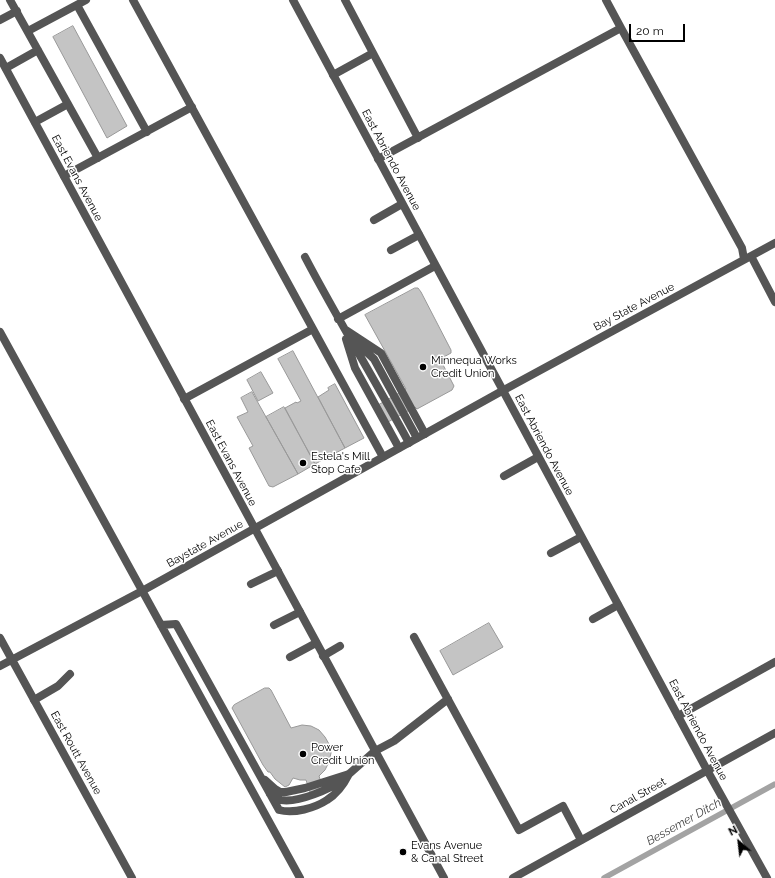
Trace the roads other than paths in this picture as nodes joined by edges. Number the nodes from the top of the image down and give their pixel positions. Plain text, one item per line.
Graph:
1 (10, 0) edge
2 (86, 0) edge
3 (134, 0) edge
4 (293, 0) edge
5 (345, 0) edge
6 (606, 0) edge
7 (77, 5) junction
8 (17, 11) junction
9 (0, 20) edge
10 (621, 28) junction
11 (28, 31) junction
12 (38, 50) junction
13 (373, 53) junction
14 (0, 58) edge
15 (6, 68) junction
16 (333, 75) junction
17 (68, 104) junction
18 (192, 107) junction
19 (35, 122) junction
20 (146, 132) junction
21 (418, 138) junction
22 (98, 158) junction
23 (378, 159) junction
24 (64, 176) junction
25 (402, 204) junction
26 (374, 220) dead end
27 (419, 235) junction
28 (775, 243) edge
29 (391, 250) dead end
30 (305, 257) dead end
31 (747, 258) junction
32 (435, 266) junction
33 (775, 302) edge
34 (338, 319) junction
35 (313, 328) junction
36 (343, 329) junction
37 (0, 332) edge
38 (502, 391) junction
39 (184, 399) junction
40 (425, 434) junction
41 (417, 438) junction
42 (409, 442) junction
43 (399, 448) junction
44 (383, 457) junction
45 (538, 457) junction
46 (504, 476) dead end
47 (254, 528) junction
48 (581, 537) junction
49 (552, 552) dead end
50 (278, 571) junction
51 (250, 584) dead end
52 (142, 591) junction
53 (618, 605) junction
54 (300, 612) junction
55 (593, 618) dead end
56 (161, 625) junction
57 (274, 626) dead end
58 (414, 637) dead end
59 (0, 638) edge
60 (316, 643) junction
61 (340, 646) dead end
62 (324, 656) junction
63 (290, 657) dead end
64 (12, 660) junction
65 (775, 662) edge
66 (0, 666) edge
67 (70, 674) dead end
68 (448, 699) junction
69 (34, 700) junction
70 (678, 716) junction
71 (775, 733) edge
72 (375, 751) junction
73 (707, 770) junction
74 (349, 774) junction
75 (260, 776) junction
76 (270, 794) junction
77 (582, 840) junction
78 (132, 878) edge
79 (300, 878) edge
80 (444, 878) edge
81 (513, 878) edge
82 (767, 878) edge

1 - 8 street
2 - 7 street
3 - 18 street
4 - 16 street, East Abriendo Avenue
5 - 13 street
6 - 10 street
7 - 11 street
7 - 20 street
8 - 9 street
8 - 11 street
10 - 21 street
10 - 31 street
11 - 12 street
12 - 15 street
12 - 17 street
13 - 16 street
13 - 21 street
14 - 15 street, East Evans Avenue
15 - 19 street, East Evans Avenue
16 - 23 street, East Abriendo Avenue
17 - 19 street
17 - 22 street
18 - 20 street
18 - 35 street
19 - 24 street, East Evans Avenue
20 - 22 street
21 - 23 street
22 - 24 street
23 - 25 street, East Abriendo Avenue
24 - 39 street, East Evans Avenue
25 - 26 street
25 - 27 street, East Abriendo Avenue
27 - 29 street
27 - 32 street, East Abriendo Avenue
28 - 31 street, Bay State Avenue
30 - 34 street
31 - 33 street
31 - 38 street, Bay State Avenue
32 - 34 street
32 - 38 street, East Abriendo Avenue
34 - 36 street
35 - 39 street
35 - 44 street
36 - 40 street
36 - 41 street
36 - 42 street
36 - 43 street
37 - 52 street
38 - 40 street, Baystate Avenue
38 - 45 street, East Abriendo Avenue
39 - 47 street, East Evans Avenue
40 - 41 street, Baystate Avenue
41 - 42 street, Baystate Avenue
42 - 43 street, Baystate Avenue
43 - 44 street, Baystate Avenue
44 - 47 street, Baystate Avenue
45 - 46 street
45 - 48 street, East Abriendo Avenue
47 - 50 street, East Evans Avenue
47 - 52 street, Baystate Avenue
48 - 49 street
48 - 53 street, East Abriendo Avenue
50 - 51 street
50 - 54 street, East Evans Avenue
52 - 56 street
52 - 64 street, Baystate Avenue
53 - 55 street
53 - 70 street, East Abriendo Avenue
54 - 57 street
54 - 60 street, East Evans Avenue
56 - 75 street
56 - 79 street
58 - 68 street
59 - 64 street, East Routt Avenue
60 - 62 street, East Evans Avenue
60 - 63 street
61 - 62 street
62 - 72 street, East Evans Avenue
64 - 66 street, Baystate Avenue
64 - 69 street, East Routt Avenue
65 - 70 street
67 - 69 street
68 - 72 street
68 - 77 street
69 - 78 street, East Routt Avenue
70 - 73 street, East Abriendo Avenue
71 - 73 street, Canal Street
72 - 74 street
72 - 80 street, East Evans Avenue
73 - 77 street, Canal Street
73 - 82 street, East Abriendo Avenue
74 - 75 street
74 - 76 street
74 - 76 street
75 - 76 street
77 - 81 street, Canal Street

